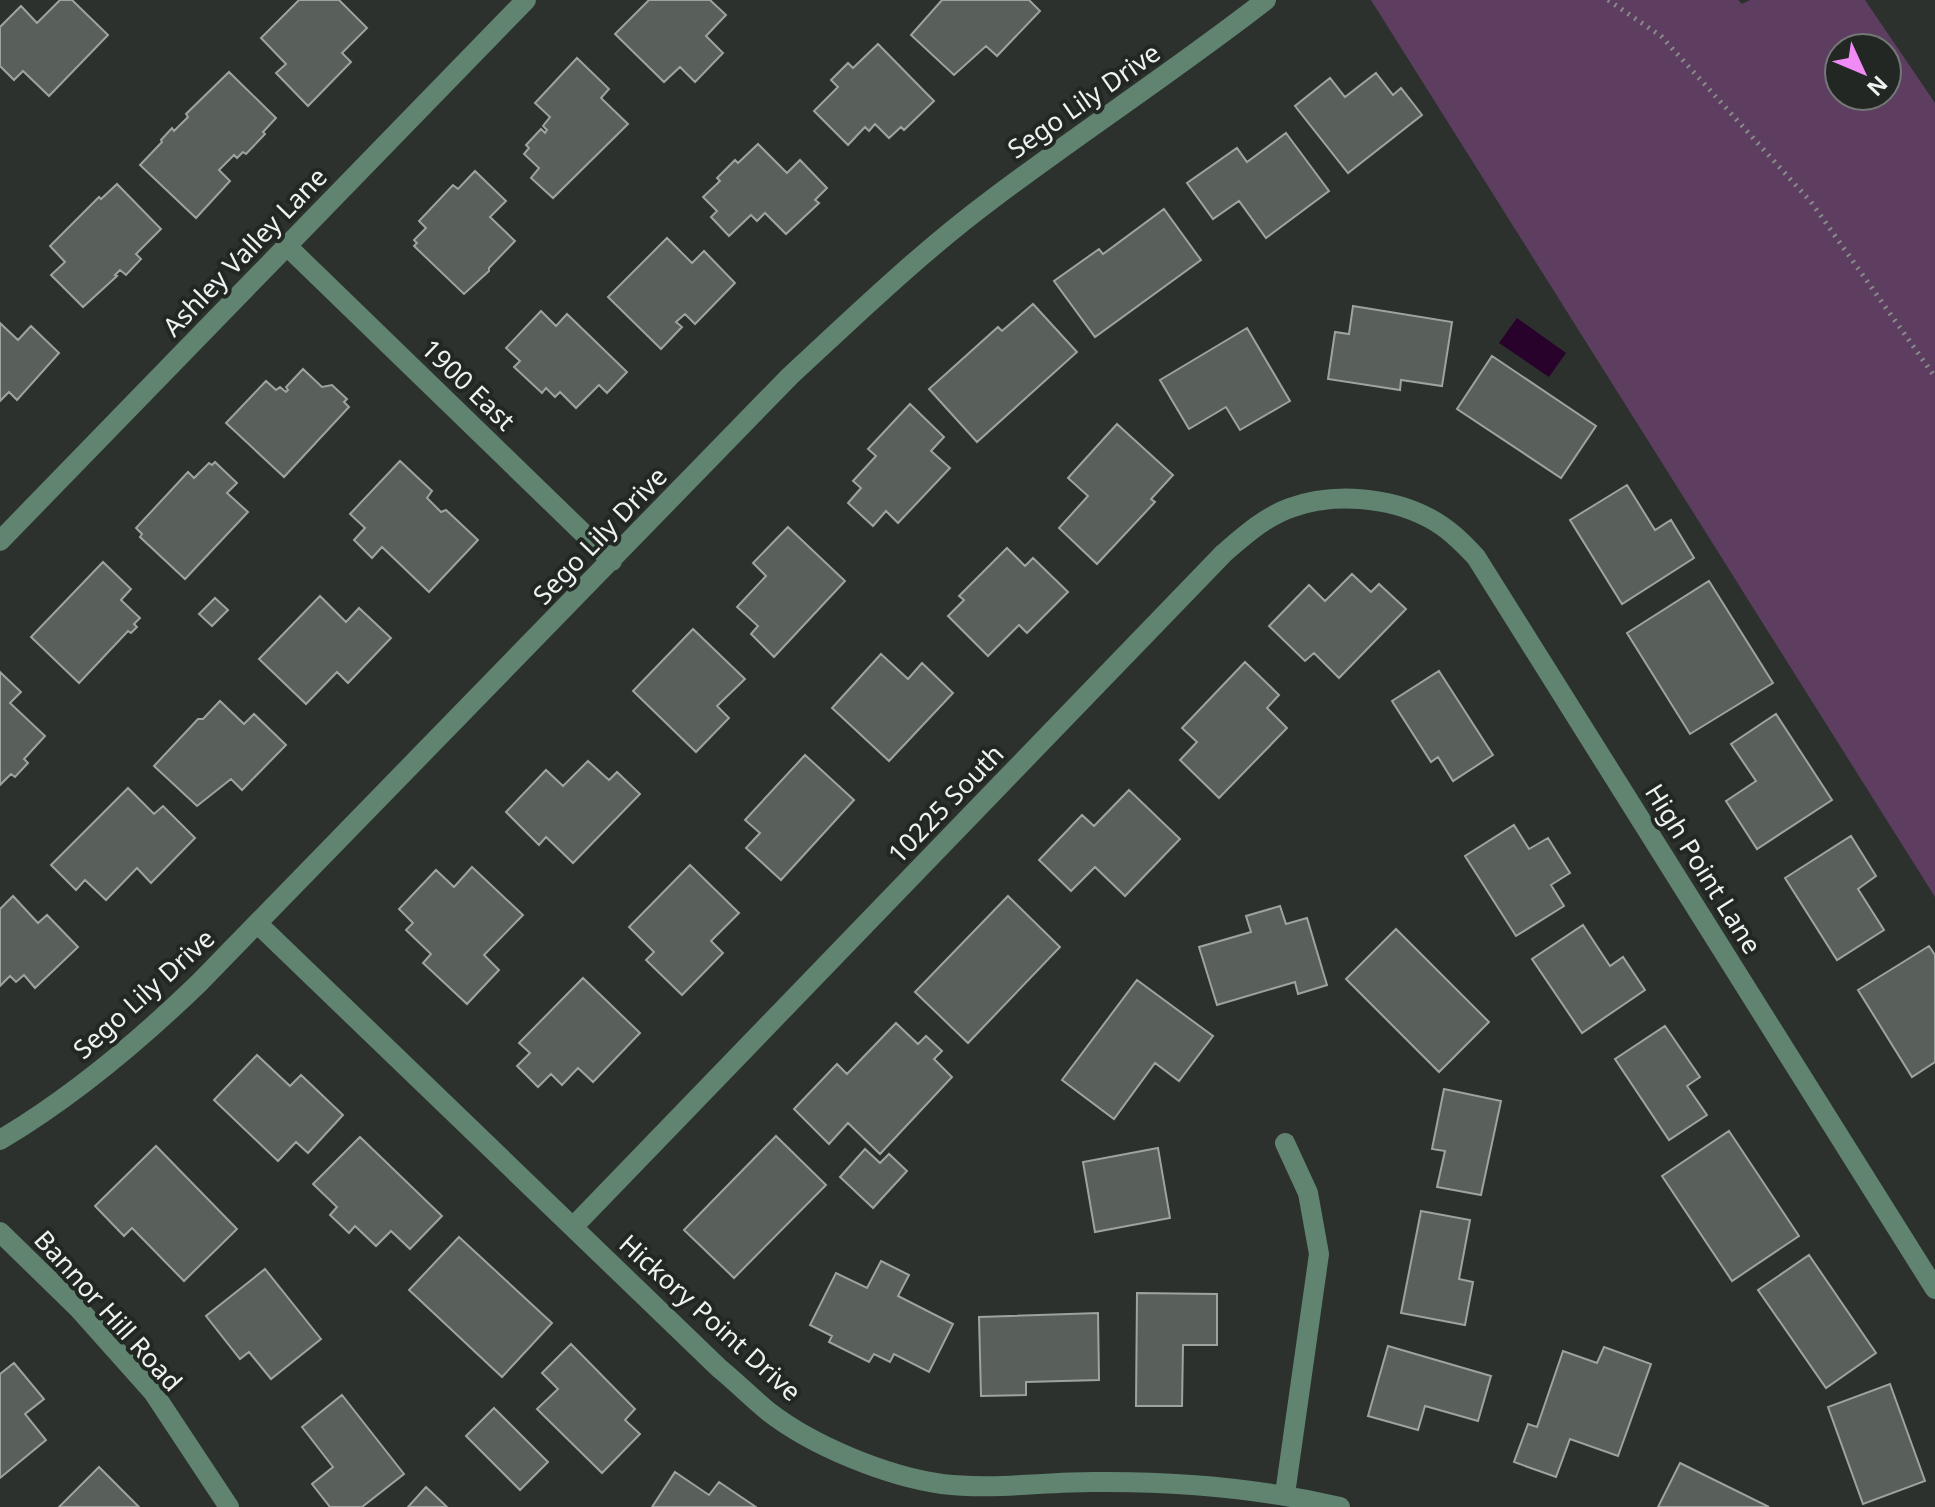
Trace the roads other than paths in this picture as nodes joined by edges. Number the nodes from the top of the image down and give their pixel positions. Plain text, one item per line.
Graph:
1 (526, 0) edge
2 (1266, 0) edge
3 (287, 246) junction
4 (1399, 506) joint
5 (0, 541) edge
6 (612, 561) junction
7 (258, 924) junction
8 (0, 1140) edge
9 (1285, 1143) dead end
10 (573, 1227) junction
11 (0, 1232) edge
12 (1935, 1289) edge
13 (1285, 1494) junction
14 (229, 1507) edge
15 (1340, 1507) edge

1 - 3 street, Ashley Valley Lane
2 - 6 street, Sego Lily Drive
3 - 5 street, Ashley Valley Lane
3 - 6 street, 1900 East
4 - 10 street, 10225 South
4 - 12 street, High Point Lane
6 - 7 street, Sego Lily Drive
7 - 8 street, Sego Lily Drive
7 - 10 street, Hickory Point Drive
9 - 13 street
10 - 13 street, Hickory Point Drive
11 - 14 street, Bannor Hill Road
13 - 15 street, Hickory Point Drive

